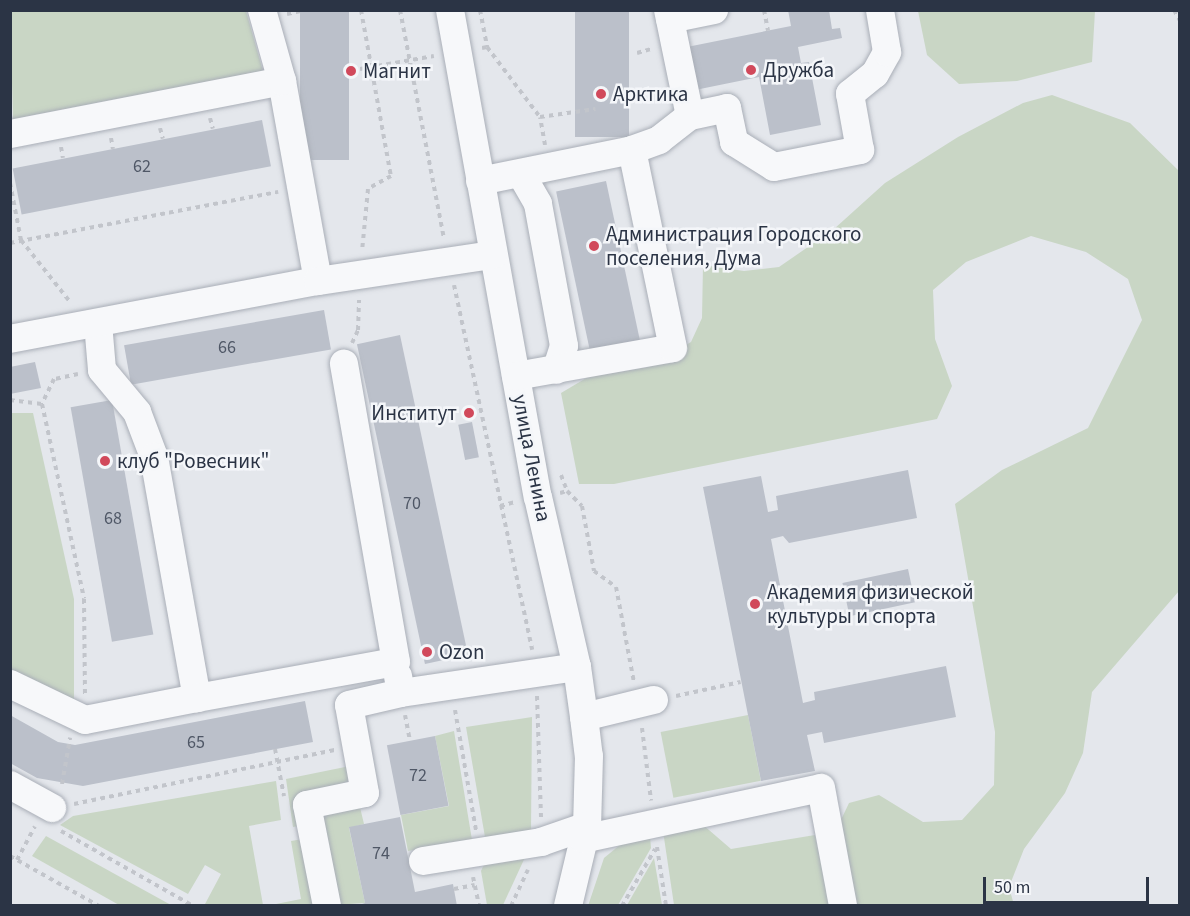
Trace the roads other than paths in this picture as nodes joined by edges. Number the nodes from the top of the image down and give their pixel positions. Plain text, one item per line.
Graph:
1 (262, 10) edge
2 (450, 10) edge
3 (714, 10) edge
4 (880, 10) edge
5 (669, 15) edge
6 (282, 81) junction
7 (690, 116) junction
8 (10, 134) edge
9 (632, 150) junction
10 (520, 174) junction
11 (480, 181) junction
12 (494, 255) junction
13 (318, 281) junction
14 (93, 324) junction
15 (10, 339) edge
16 (344, 363) road end
17 (556, 370) junction
18 (516, 376) junction
19 (396, 662) junction
20 (577, 667) junction
21 (10, 684) edge
22 (401, 693) junction
23 (197, 698) junction
24 (647, 702) road end
25 (584, 717) junction
26 (10, 785) edge
27 (55, 804) road end
28 (585, 833) junction
29 (423, 861) dead end
30 (327, 906) edge
31 (568, 906) edge
32 (843, 906) edge

1 - 6 street
2 - 11 street, улица Ленина
3 - 5 street
4 - 7 street
5 - 7 street
6 - 8 street
6 - 13 street
7 - 9 street
9 - 10 street
9 - 17 street
10 - 11 street
10 - 17 street
11 - 12 street, улица Ленина
12 - 13 street
12 - 18 street, улица Ленина
13 - 14 street
14 - 15 street
14 - 23 street
16 - 19 street
17 - 18 street
18 - 20 street, улица Ленина
19 - 22 street
19 - 23 street
20 - 22 street
20 - 25 street, улица Ленина
21 - 23 street
22 - 30 street
24 - 25 street
25 - 28 street, улица Ленина
26 - 27 street
28 - 29 street
28 - 31 street, улица Ленина
28 - 32 street

